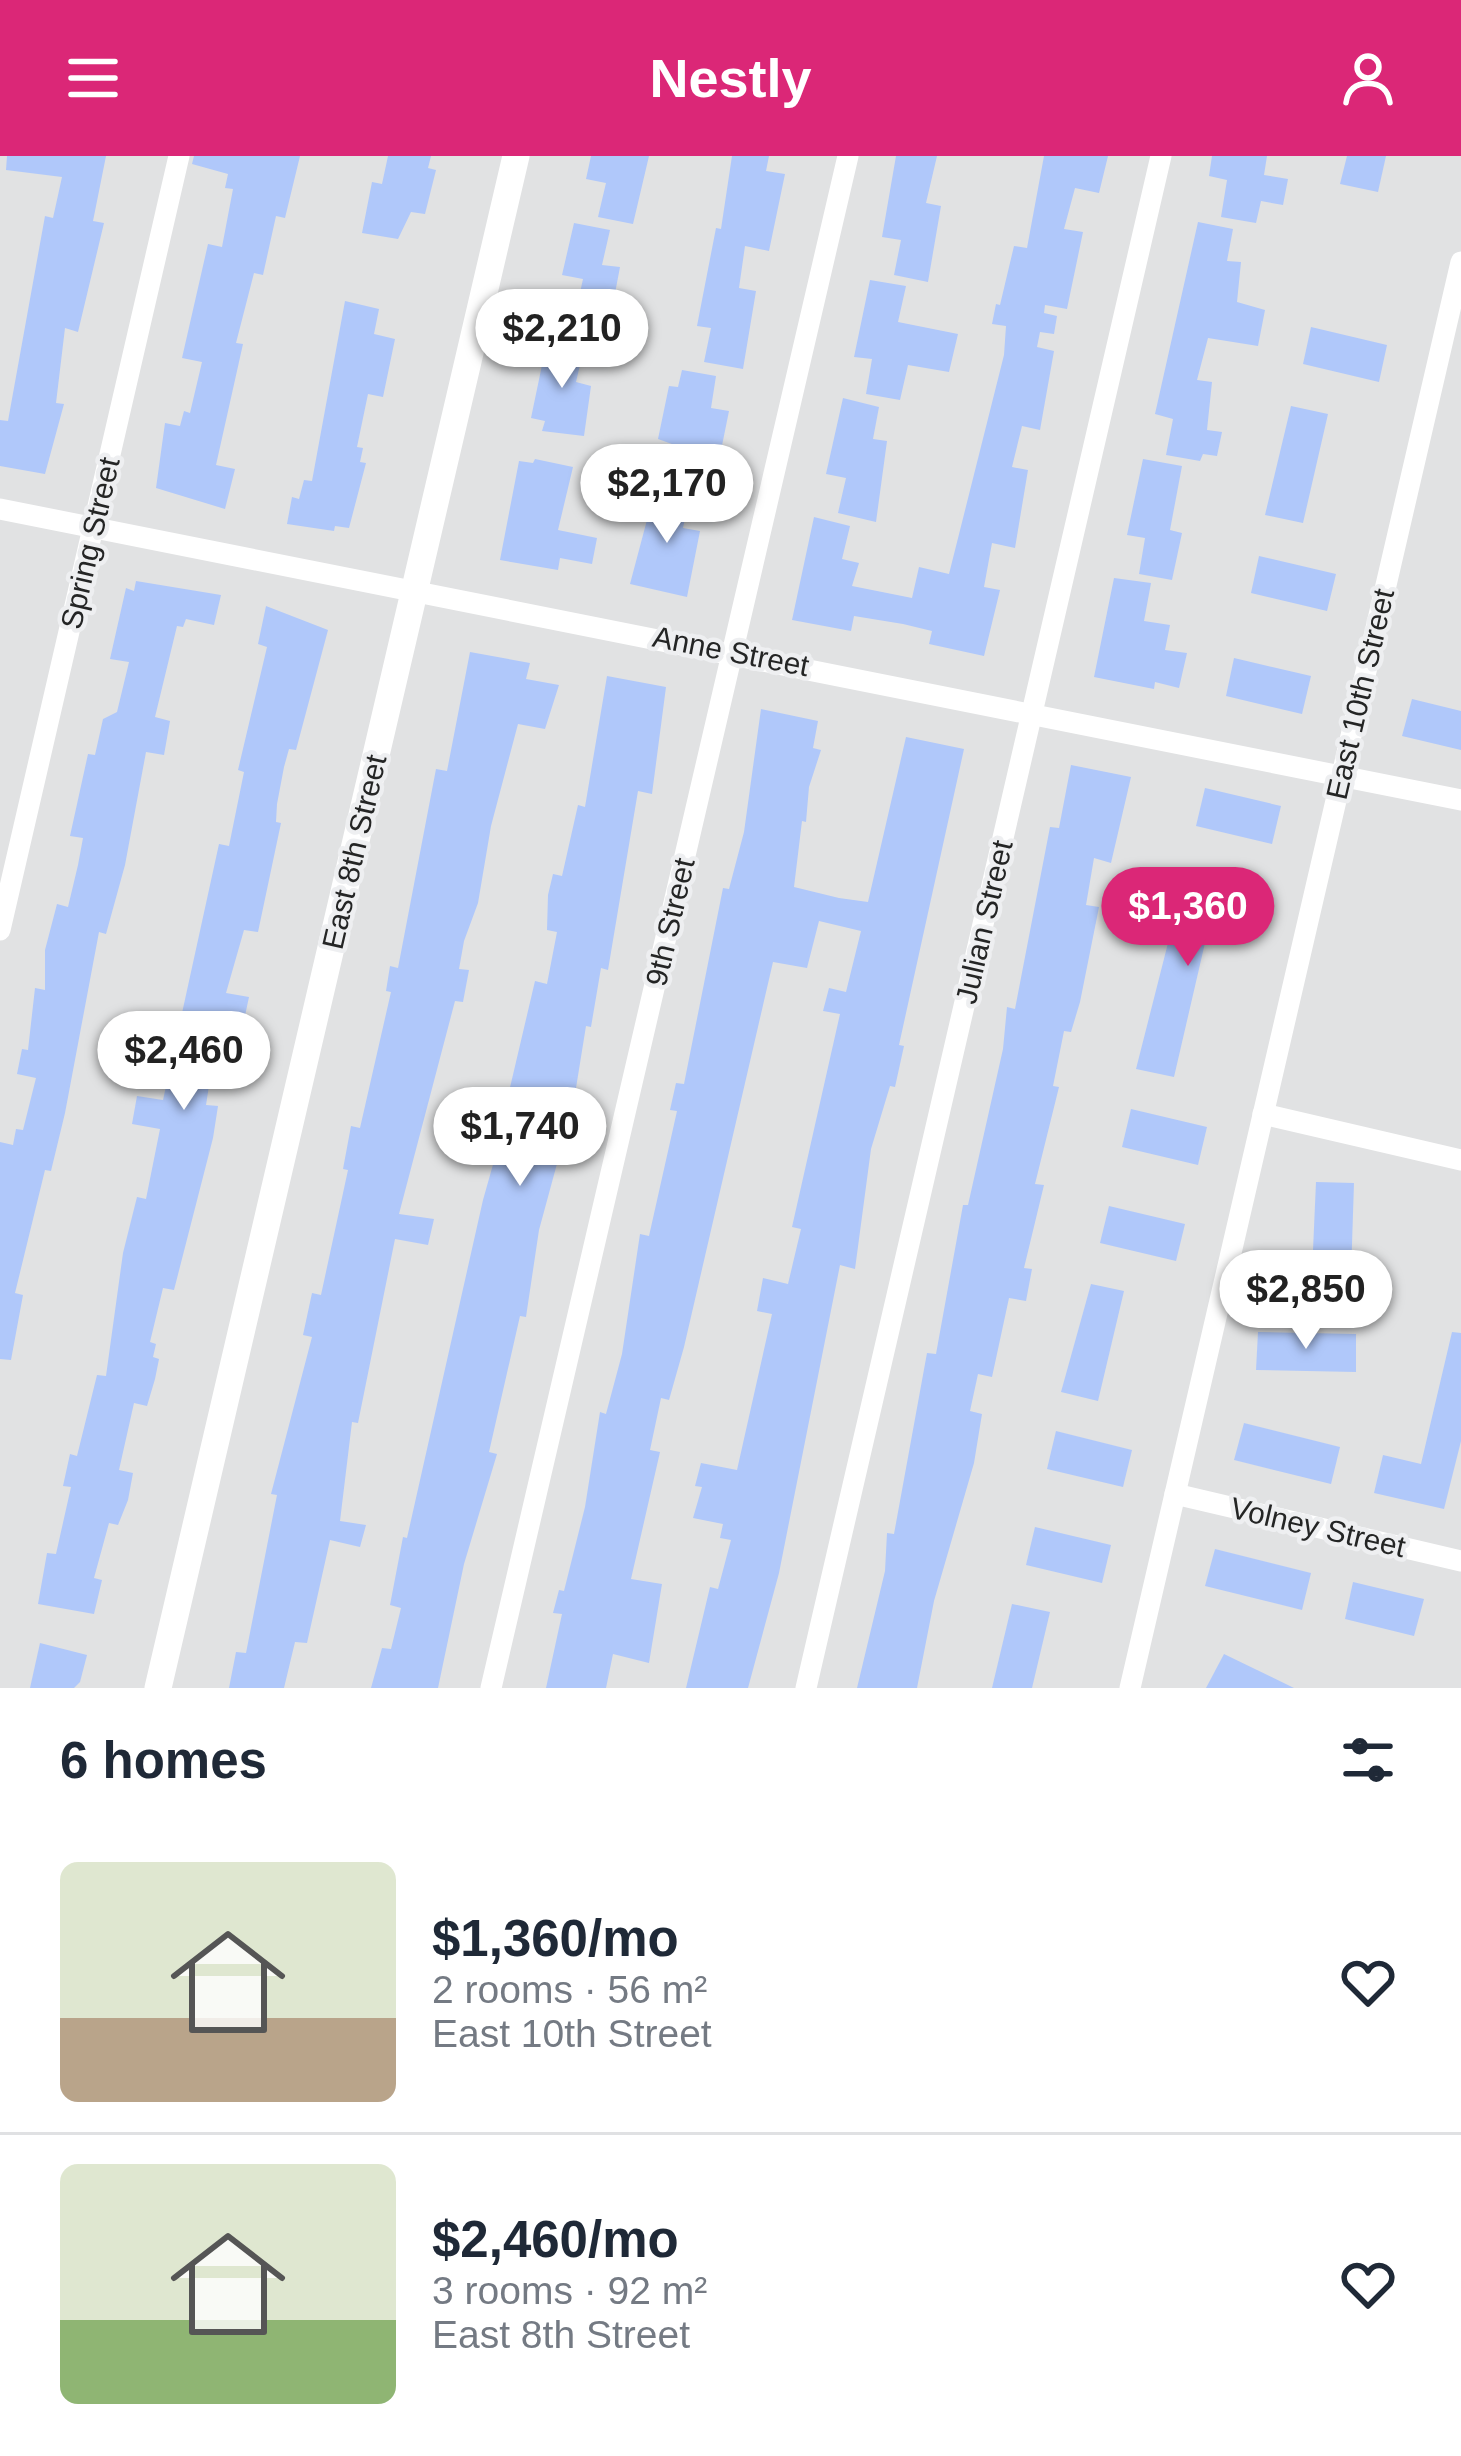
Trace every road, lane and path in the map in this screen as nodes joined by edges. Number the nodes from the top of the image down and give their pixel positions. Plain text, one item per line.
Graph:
1 (179, 156) edge
2 (516, 156) edge
3 (848, 156) edge
4 (1161, 156) edge
5 (1461, 262) edge
6 (1455, 316) edge
7 (0, 508) edge
8 (93, 526) junction
9 (416, 590) junction
10 (733, 652) junction
11 (1033, 710) junction
12 (1342, 772) junction
13 (1461, 800) edge
14 (0, 930) edge
15 (1262, 1114) junction
16 (1461, 1160) edge
17 (1175, 1494) junction
18 (1461, 1561) edge
19 (158, 1688) edge
20 (491, 1688) edge
21 (806, 1688) edge
22 (1130, 1688) edge

1 - 8 street, Spring Street
2 - 9 street, East 8th Street
3 - 10 street, 9th Street
4 - 11 street, Julian Street
5 - 6 street, East 10th Street
6 - 12 street, East 10th Street
7 - 8 street, Anne Street
8 - 9 street, Anne Street
8 - 14 street, Spring Street
9 - 10 street, Anne Street
9 - 19 street, East 8th Street
10 - 11 street, Anne Street
10 - 20 street, 9th Street
11 - 12 street, Anne Street
11 - 21 street, Julian Street
12 - 13 street, Anne Street
12 - 15 street, East 10th Street
15 - 16 street
15 - 17 street, East 10th Street
17 - 18 street, Volney Street
17 - 22 street, East 10th Street

